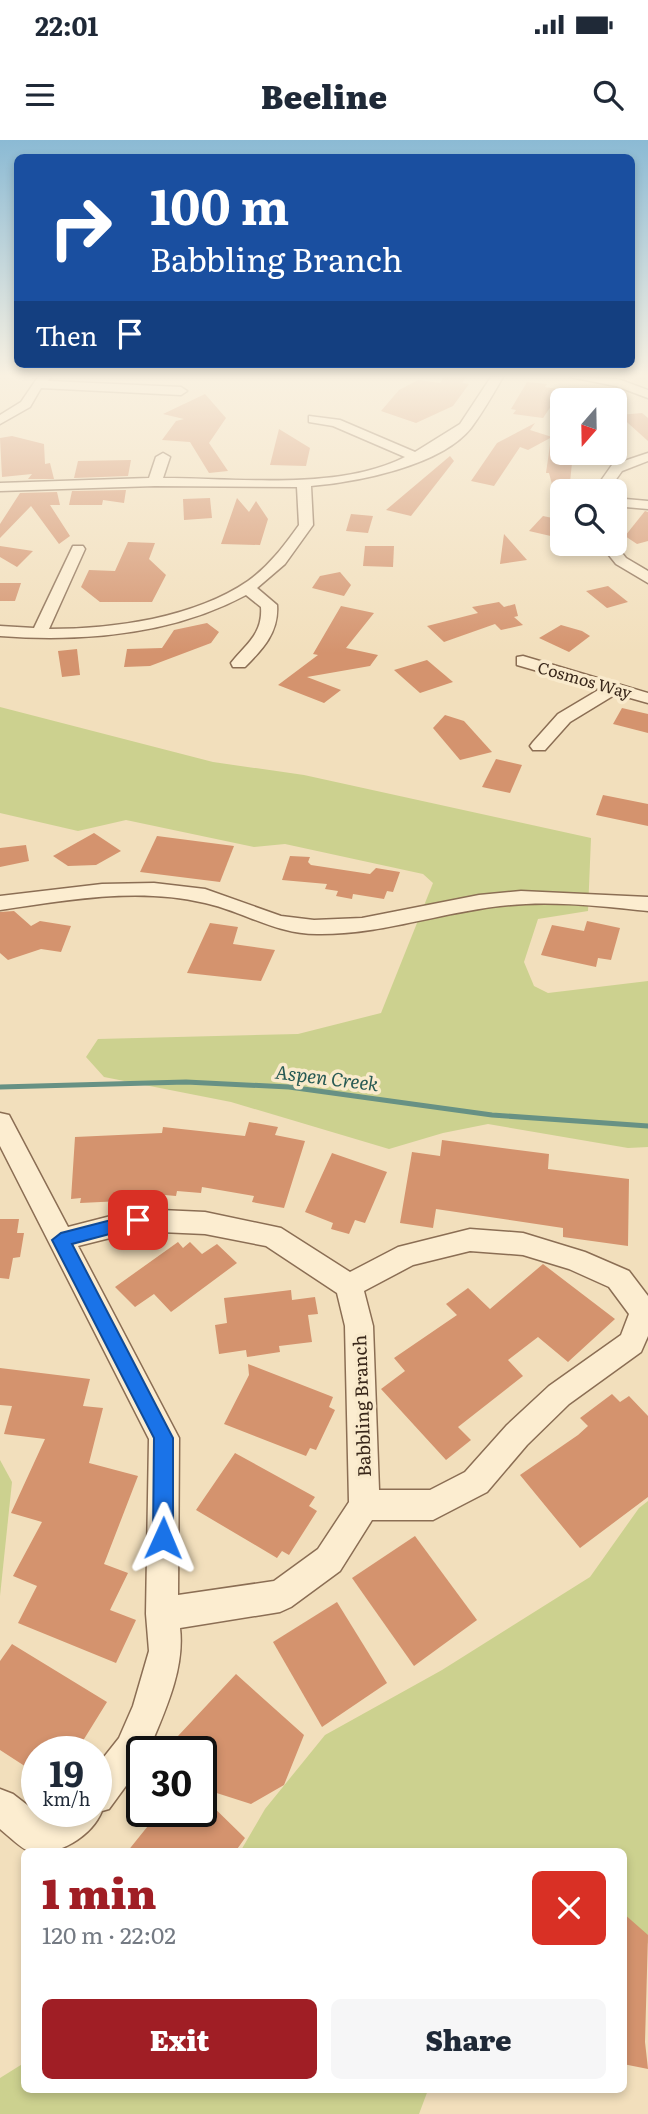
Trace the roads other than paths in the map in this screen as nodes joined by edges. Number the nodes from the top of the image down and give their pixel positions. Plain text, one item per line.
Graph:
1 (159, 469) edge
2 (383, 469) edge
3 (155, 482) junction
4 (304, 483) junction
5 (0, 487) edge
6 (627, 503) edge
7 (648, 505) edge
8 (78, 549) dead end
9 (617, 556) edge
10 (648, 578) edge
11 (247, 588) junction
12 (0, 631) edge
13 (39, 634) junction
14 (523, 661) dead end
15 (239, 663) dead end
16 (614, 688) junction
17 (648, 698) edge
18 (539, 746) dead end
19 (0, 903) edge
20 (648, 904) edge
21 (0, 1122) edge
22 (61, 1240) junction
23 (349, 1286) junction
24 (646, 1310) edge
25 (364, 1505) junction
26 (162, 1614) junction
27 (112, 1775) edge
28 (0, 1807) edge
29 (21, 1823) edge
30 (27, 1827) edge
31 (62, 1827) edge

1 - 3 street
2 - 4 street
3 - 4 street
3 - 5 street
4 - 11 street
6 - 7 street
8 - 13 street
9 - 10 street
11 - 13 street
11 - 15 street
12 - 13 street
14 - 16 street, Cosmos Way
16 - 17 street, Cosmos Way
16 - 18 street
19 - 20 street
21 - 22 street
22 - 23 street
22 - 26 street
23 - 24 street
23 - 25 street, Babbling Branch
24 - 25 street
25 - 26 street
26 - 27 street
28 - 29 street
30 - 31 street

